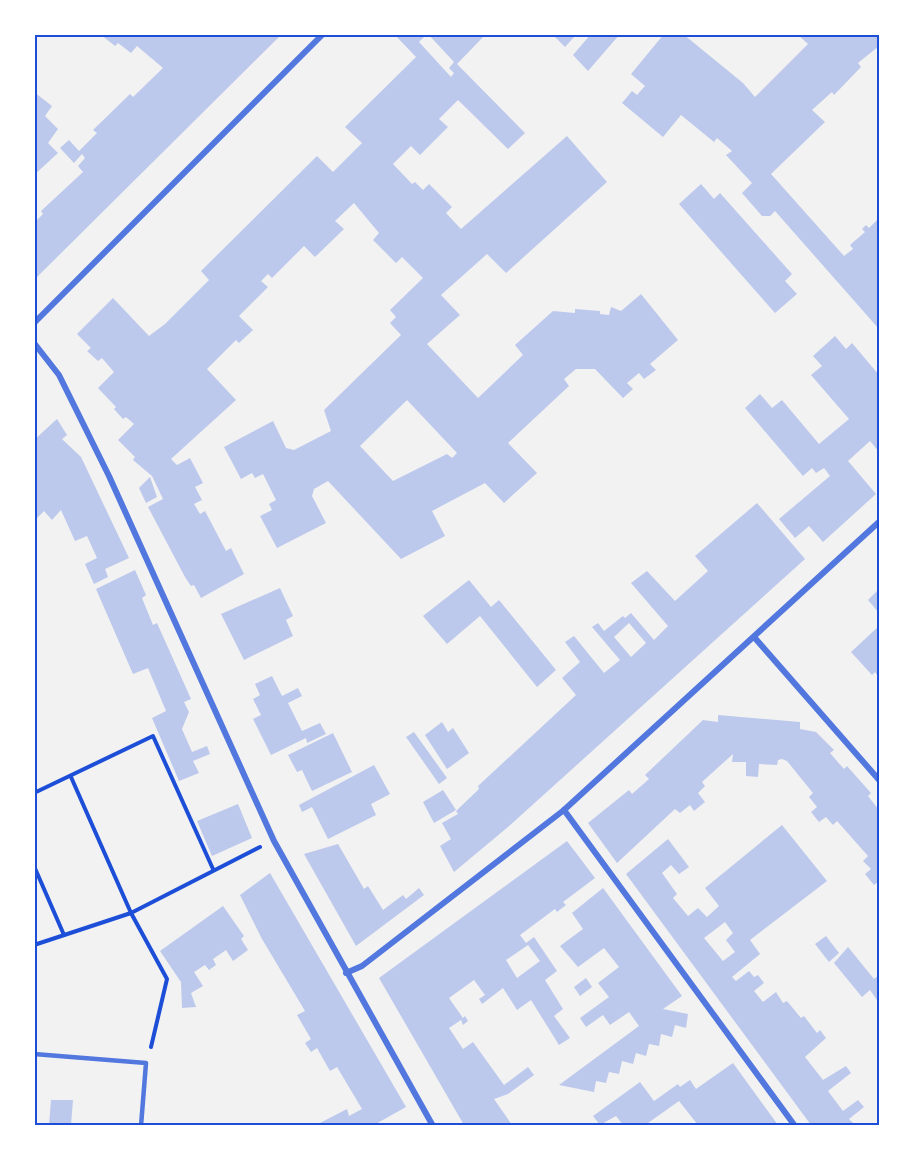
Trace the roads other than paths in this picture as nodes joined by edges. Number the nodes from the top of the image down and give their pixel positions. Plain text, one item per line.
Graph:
1 (323, 34) edge
2 (34, 323) edge
3 (34, 343) edge
4 (879, 521) edge
5 (754, 637) junction
6 (879, 781) edge
7 (564, 810) junction
8 (346, 973) junction
9 (34, 1054) edge
10 (141, 1125) edge
11 (433, 1125) edge
12 (795, 1125) edge

1 - 2 street
3 - 8 street
4 - 5 street
5 - 6 street
5 - 7 street
7 - 8 street
7 - 12 street
8 - 11 street
9 - 10 lane

